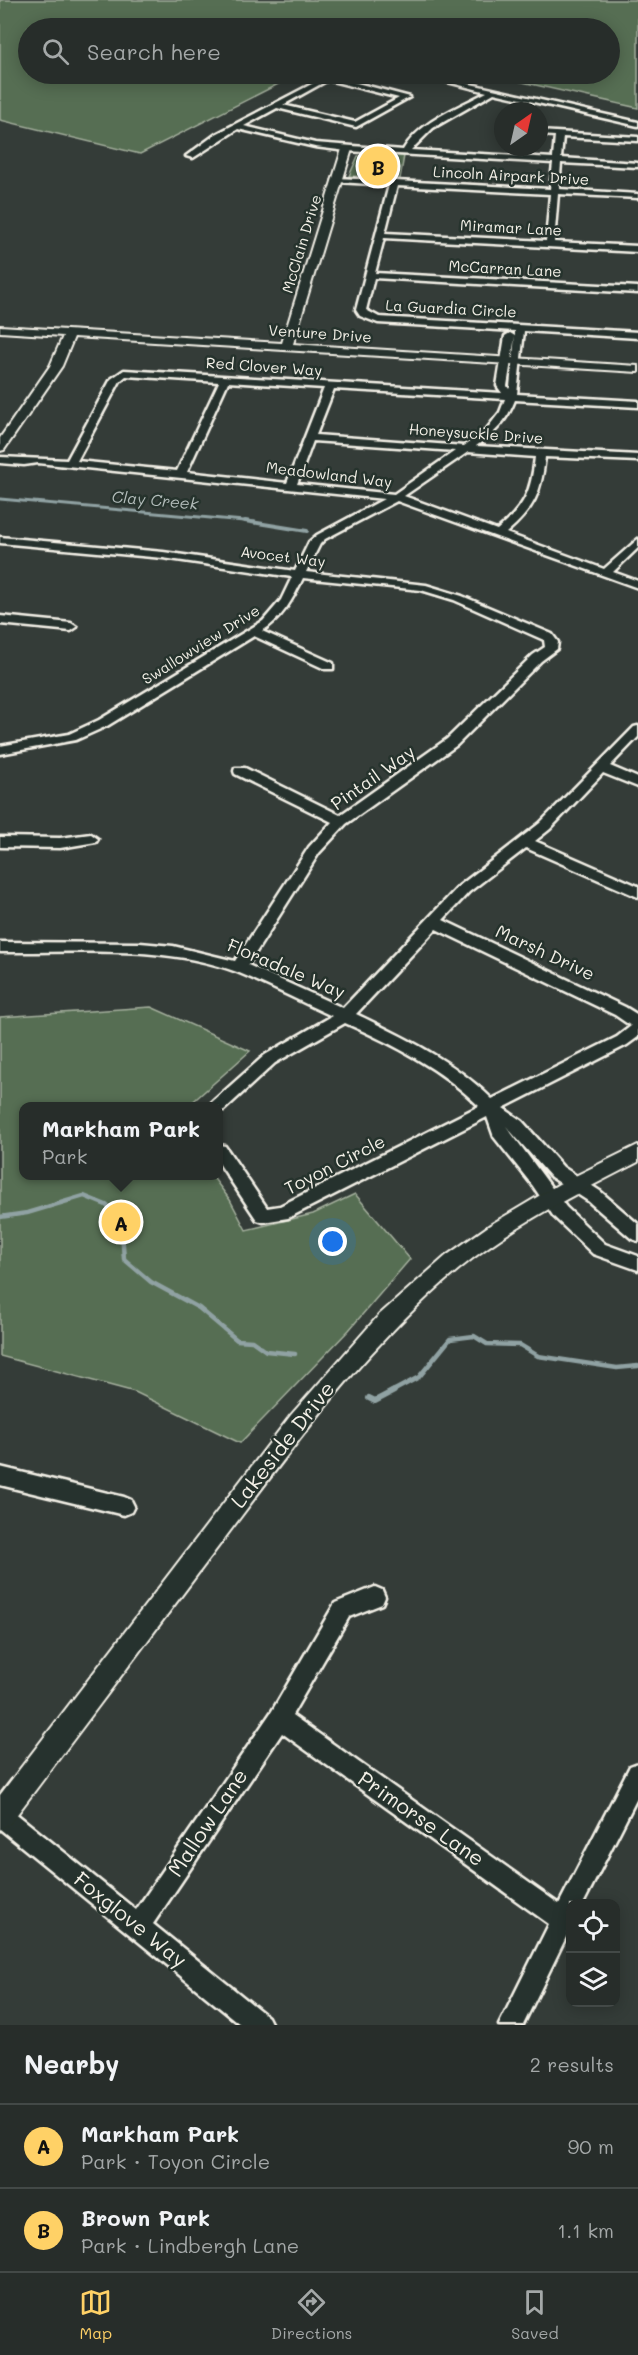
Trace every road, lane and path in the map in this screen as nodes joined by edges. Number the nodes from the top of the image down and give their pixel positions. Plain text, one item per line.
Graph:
1 (315, 84) edge
2 (352, 84) edge
3 (462, 84) edge
4 (493, 91) junction
5 (275, 105) junction
6 (638, 124) edge
7 (237, 126) junction
8 (548, 131) edge
9 (548, 134) edge
10 (559, 135) junction
11 (638, 139) edge
12 (347, 149) junction
13 (405, 153) junction
14 (190, 156) dead end
15 (557, 160) junction
16 (638, 165) edge
17 (338, 180) junction
18 (394, 183) junction
19 (554, 191) junction
20 (638, 196) edge
21 (383, 235) junction
22 (550, 244) junction
23 (638, 249) edge
24 (370, 275) junction
25 (638, 290) edge
26 (516, 328) junction
27 (0, 329) edge
28 (70, 334) junction
29 (638, 334) edge
30 (286, 347) junction
31 (512, 361) junction
32 (638, 369) edge
33 (225, 379) junction
34 (330, 386) junction
35 (510, 396) junction
36 (638, 404) edge
37 (311, 438) junction
38 (0, 447) edge
39 (468, 449) junction
40 (0, 452) edge
41 (540, 454) junction
42 (638, 458) edge
43 (0, 460) edge
44 (38, 460) junction
45 (70, 464) junction
46 (181, 474) junction
47 (291, 485) junction
48 (396, 497) junction
49 (500, 534) junction
50 (0, 540) edge
51 (638, 542) edge
52 (607, 572) junction
53 (298, 575) junction
54 (638, 585) edge
55 (0, 620) edge
56 (70, 627) dead end
57 (254, 632) junction
58 (552, 642) joint
59 (329, 666) dead end
60 (638, 730) edge
61 (0, 750) edge
62 (602, 768) junction
63 (240, 771) dead end
64 (638, 783) edge
65 (341, 820) junction
66 (91, 839) dead end
67 (0, 842) edge
68 (525, 842) junction
69 (638, 892) edge
70 (434, 922) junction
71 (0, 946) edge
72 (239, 967) junction
73 (344, 1016) junction
74 (638, 1023) edge
75 (638, 1029) edge
76 (223, 1102) edge
77 (492, 1109) junction
78 (638, 1153) edge
79 (223, 1157) edge
80 (575, 1185) junction
81 (551, 1197) junction
82 (638, 1234) edge
83 (638, 1263) edge
84 (0, 1476) edge
85 (124, 1506) dead end
86 (375, 1598) dead end
87 (279, 1718) junction
88 (638, 1774) edge
89 (0, 1816) edge
90 (573, 1899) edge
91 (566, 1908) edge
92 (566, 1913) edge
93 (138, 1927) junction
94 (260, 2025) edge
95 (511, 2025) edge

1 - 5 street
2 - 5 street
3 - 4 street
4 - 6 street
4 - 13 street
5 - 7 street
7 - 12 street
7 - 14 street
8 - 10 street
9 - 10 street
10 - 11 street
10 - 15 street
12 - 13 street
12 - 17 street, McClain Drive
13 - 15 street
15 - 16 street
15 - 19 street
17 - 18 street, Lincoln Airpark Drive
17 - 30 street, McClain Drive
18 - 19 street, Lincoln Airpark Drive
18 - 21 street, La Guardia Circle
19 - 20 street, Lincoln Airpark Drive
19 - 22 street
21 - 22 street, Miramar Lane
21 - 24 street, La Guardia Circle
22 - 23 street, Miramar Lane
24 - 25 street, McCarran Lane
24 - 26 street, La Guardia Circle
26 - 29 street, La Guardia Circle
26 - 31 street, Swallowview Drive
27 - 28 street, Venture Drive
28 - 30 street, Venture Drive
28 - 38 street
30 - 31 street, Venture Drive
31 - 32 street, Venture Drive
31 - 35 street, Swallowview Drive
33 - 34 street, Red Clover Way
33 - 45 street, Red Clover Way
33 - 46 street
34 - 35 street, Red Clover Way
34 - 37 street
35 - 36 street, Red Clover Way
35 - 39 street, Swallowview Drive
37 - 39 street, Honeysuckle Drive
37 - 47 street
39 - 41 street, Honeysuckle Drive
39 - 48 street, Swallowview Drive
40 - 44 street, Meadowland Way
41 - 42 street, Honeysuckle Drive
41 - 49 street
43 - 44 street, Meadowland Way
44 - 45 street, Meadowland Way
45 - 46 street, Meadowland Way
46 - 47 street, Meadowland Way
47 - 48 street, Meadowland Way
48 - 49 street, Meadowland Way
48 - 53 street, Swallowview Drive
49 - 52 street, Meadowland Way
50 - 53 street, Avocet Way
51 - 52 street
52 - 54 street, Meadowland Way
53 - 57 street, Swallowview Drive
53 - 58 street, Avocet Way
55 - 56 street
57 - 59 street
57 - 61 street, Swallowview Drive
58 - 65 street, Pintail Way
60 - 62 street
62 - 64 street
62 - 68 street
63 - 65 street
65 - 72 street, Pintail Way
66 - 67 street
68 - 69 street
68 - 70 street
70 - 73 street
70 - 74 street, Marsh Drive
71 - 72 street, Floradale Way
72 - 73 street, Floradale Way
73 - 76 street
73 - 77 street, Floradale Way
75 - 77 street
77 - 79 street, Toyon Circle
77 - 80 street, Floradale Way
77 - 81 street, Floradale Way
78 - 80 street, Lakeside Drive
80 - 81 street, Lakeside Drive
80 - 82 street, Floradale Way
81 - 83 street, Floradale Way
81 - 89 street, Lakeside Drive
84 - 85 street
86 - 87 street, Mallow Lane
87 - 91 street, Primorse Lane
87 - 93 street, Mallow Lane
88 - 90 street
89 - 93 street, Foxglove Way
92 - 95 street
93 - 94 street, Foxglove Way

